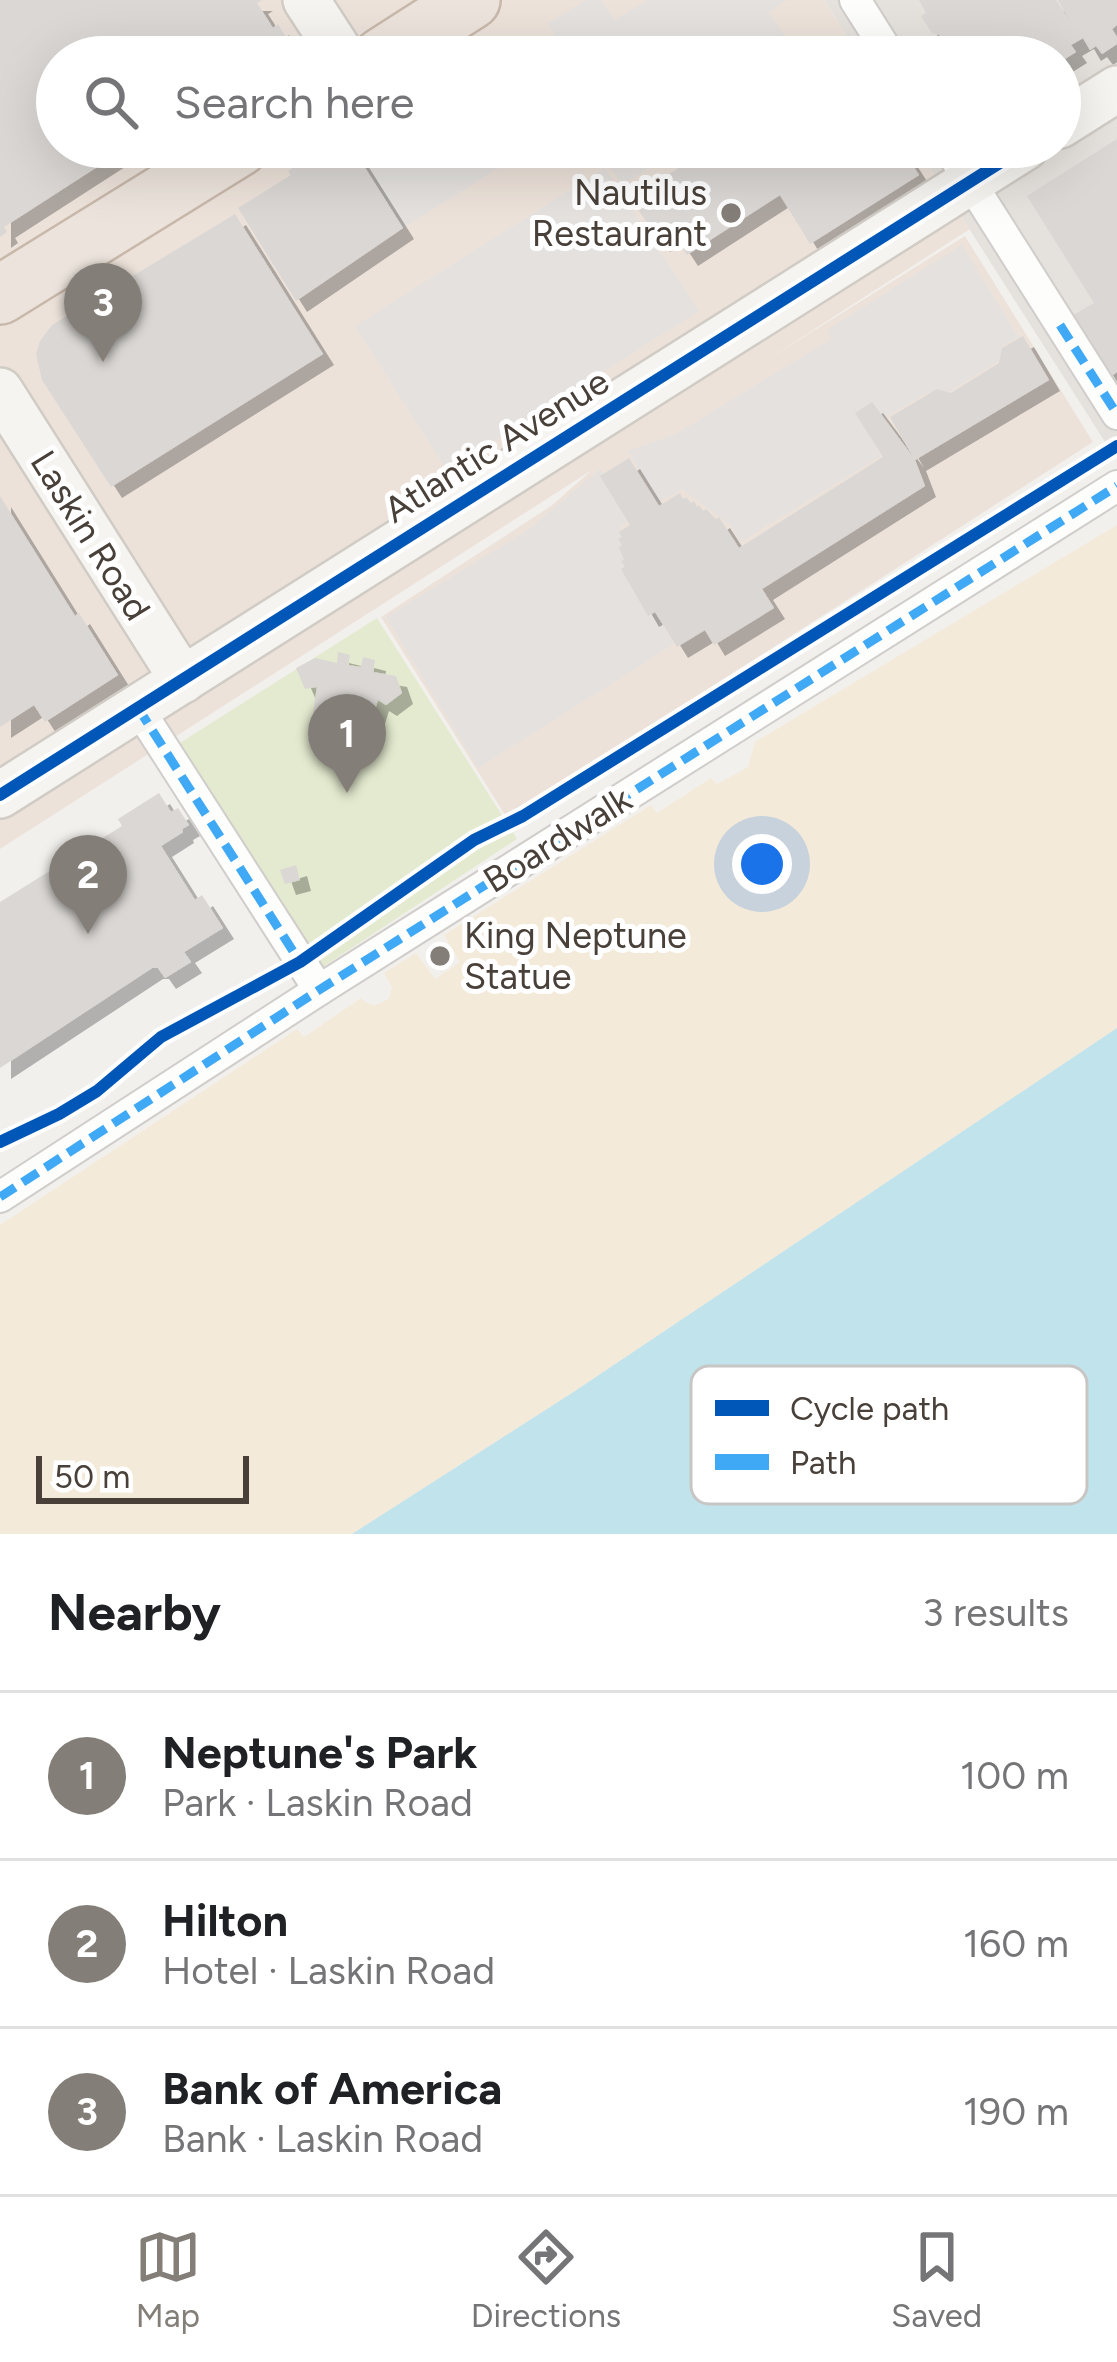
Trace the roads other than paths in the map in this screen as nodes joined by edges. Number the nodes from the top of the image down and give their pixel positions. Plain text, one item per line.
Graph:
1 (306, 0) edge
2 (471, 0) edge
3 (855, 0) edge
4 (329, 36) edge
5 (415, 36) edge
6 (878, 36) edge
7 (1117, 89) edge
8 (1081, 112) edge
9 (205, 168) edge
10 (954, 168) edge
11 (961, 168) edge
12 (0, 296) edge
13 (0, 391) edge
14 (1117, 414) edge
15 (1117, 486) edge
16 (183, 680) junction
17 (138, 708) junction
18 (0, 795) edge
19 (319, 990) junction
20 (0, 1197) edge

1 - 4 street
2 - 5 highway
3 - 6 street
7 - 8 street
9 - 12 highway
10 - 16 street, Atlantic Avenue
11 - 14 street
13 - 16 street, Laskin Road
15 - 19 street, Boardwalk
16 - 17 street, Atlantic Avenue
17 - 18 street, Atlantic Avenue
17 - 19 street
19 - 20 street, Boardwalk

